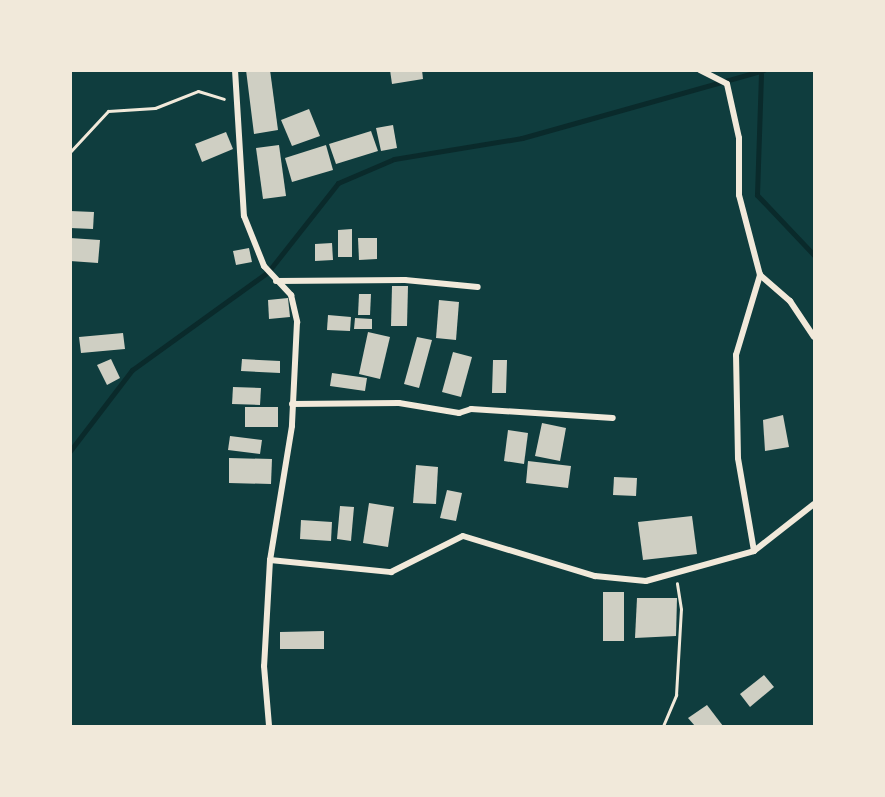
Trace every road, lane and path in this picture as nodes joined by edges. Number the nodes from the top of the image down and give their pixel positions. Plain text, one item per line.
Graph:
1 (235, 70) edge
2 (700, 70) edge
3 (237, 103) junction
4 (70, 152) edge
5 (760, 275) junction
6 (276, 281) junction
7 (478, 286) dead end
8 (814, 337) edge
9 (292, 404) junction
10 (613, 418) dead end
11 (814, 504) edge
12 (754, 551) junction
13 (270, 560) junction
14 (676, 575) junction
15 (269, 726) edge
16 (663, 726) edge

1 - 3 street
2 - 5 street
3 - 4 path
3 - 6 street
5 - 8 street
5 - 12 street
6 - 7 street
6 - 9 street
9 - 10 street
9 - 13 street
11 - 12 street
12 - 14 street
13 - 14 street
13 - 15 street
14 - 16 path

